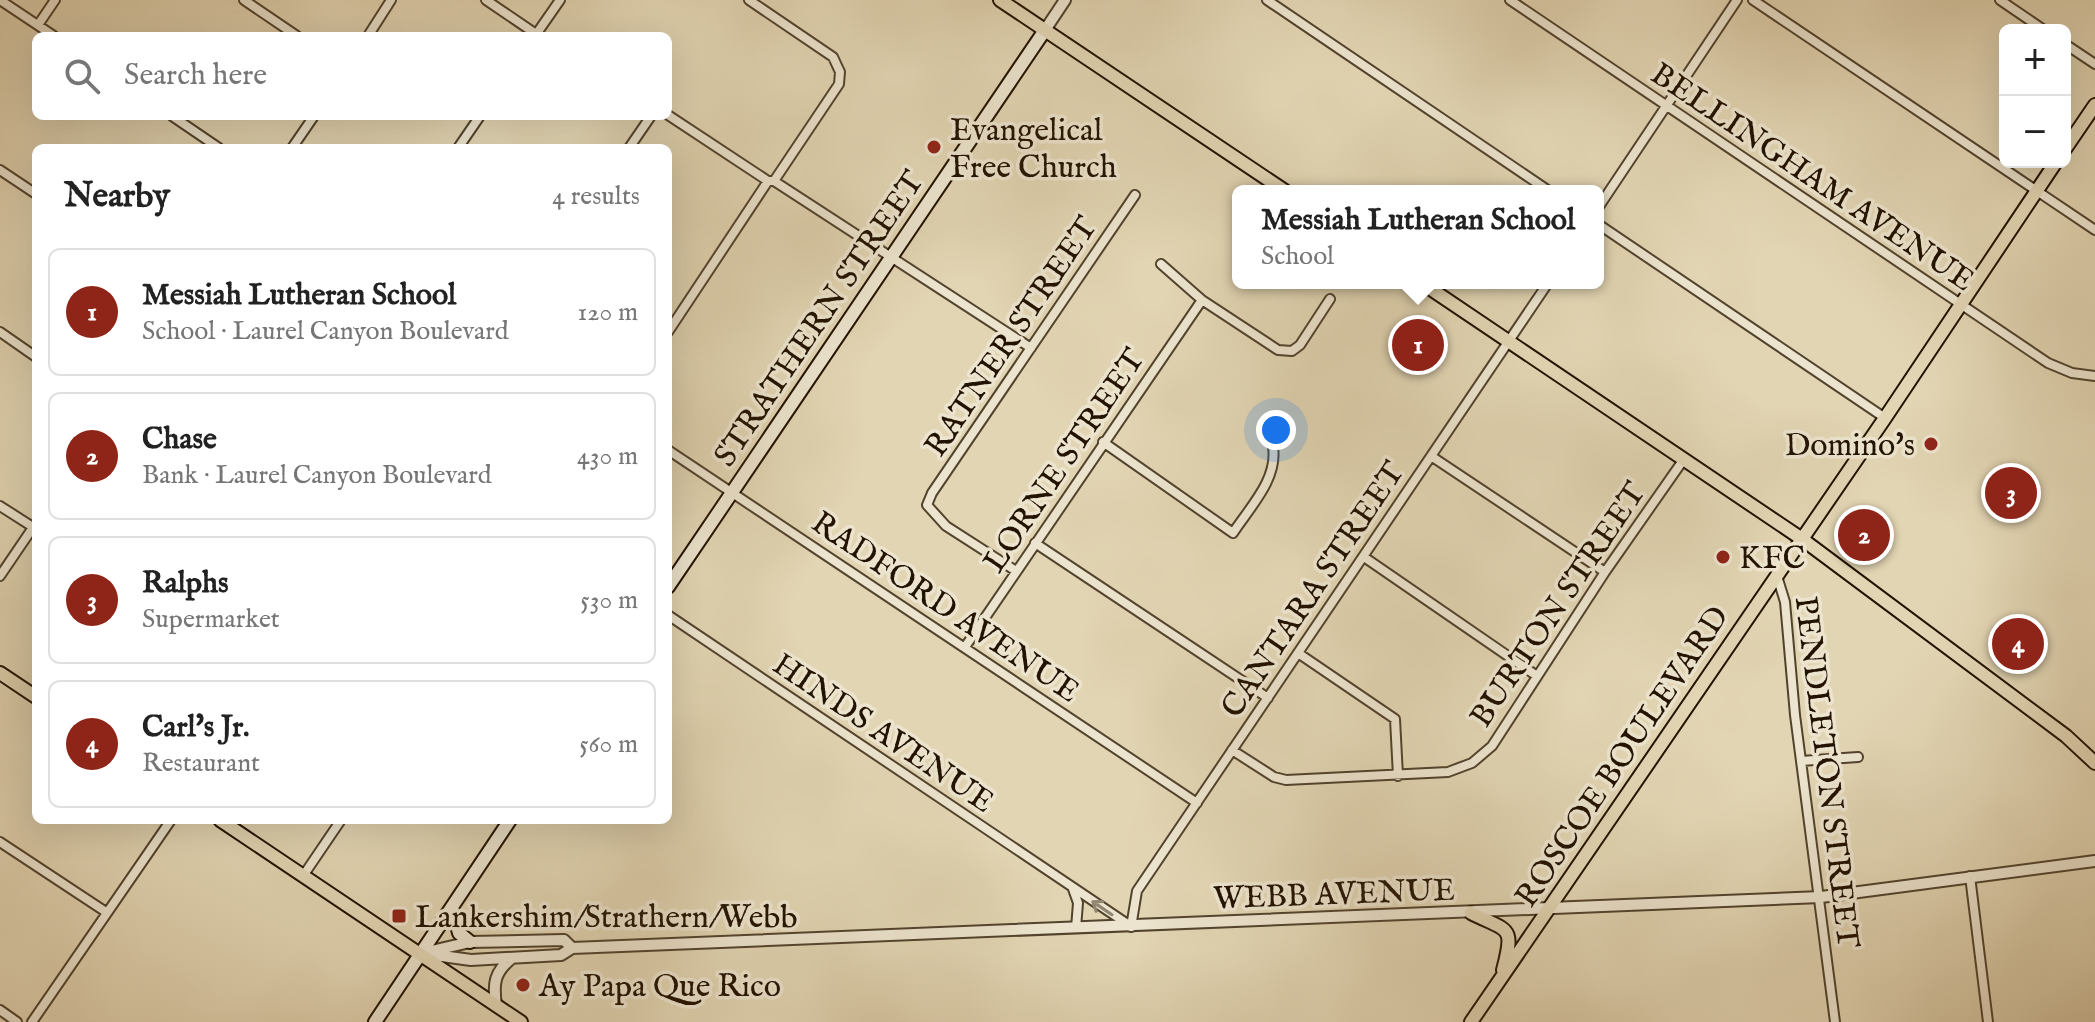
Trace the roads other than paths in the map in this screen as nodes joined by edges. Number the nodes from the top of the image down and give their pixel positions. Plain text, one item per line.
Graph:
1 (0, 0) edge
2 (55, 0) edge
3 (244, 0) edge
4 (391, 0) edge
5 (486, 0) edge
6 (560, 0) edge
7 (749, 0) edge
8 (1000, 0) edge
9 (1065, 0) edge
10 (1267, 0) edge
11 (1510, 0) edge
12 (1737, 0) edge
13 (1753, 0) edge
14 (2000, 0) edge
15 (2035, 24) edge
16 (38, 25) junction
17 (1045, 30) junction
18 (48, 32) edge
19 (291, 32) edge
20 (371, 32) edge
21 (537, 32) edge
22 (541, 32) edge
23 (2071, 48) edge
24 (2095, 64) edge
25 (2095, 105) edge
26 (1666, 106) junction
27 (672, 118) edge
28 (178, 120) edge
29 (311, 120) edge
30 (477, 120) edge
31 (648, 120) edge
32 (2071, 140) edge
33 (213, 144) edge
34 (295, 144) edge
35 (461, 144) edge
36 (632, 144) edge
37 (2052, 168) edge
38 (0, 170) edge
39 (771, 181) junction
40 (1276, 185) edge
41 (1540, 185) edge
42 (32, 191) edge
43 (2036, 192) junction
44 (1135, 195) dead end
45 (1604, 199) edge
46 (1604, 228) edge
47 (2095, 230) edge
48 (891, 257) junction
49 (1161, 264) dead end
50 (1431, 289) edge
51 (1544, 289) edge
52 (1330, 299) dead end
53 (1202, 300) junction
54 (1961, 305) junction
55 (672, 326) edge
56 (0, 332) edge
57 (1509, 341) junction
58 (1031, 348) junction
59 (32, 354) edge
60 (2095, 376) edge
61 (1885, 418) junction
62 (1103, 442) junction
63 (1273, 447) dead end
64 (672, 453) edge
65 (1431, 456) junction
66 (1684, 459) junction
67 (731, 492) junction
68 (0, 506) edge
69 (32, 524) edge
70 (32, 530) edge
71 (1802, 539) junction
72 (1035, 543) junction
73 (1364, 557) junction
74 (1016, 571) junction
75 (1605, 572) junction
76 (0, 576) edge
77 (1777, 576) junction
78 (672, 581) edge
79 (672, 618) edge
80 (965, 647) junction
81 (1298, 653) junction
82 (0, 673) edge
83 (1537, 676) junction
84 (32, 694) edge
85 (1268, 698) junction
86 (2066, 736) junction
87 (1232, 750) junction
88 (2095, 752) edge
89 (1858, 757) dead end
90 (1801, 761) junction
91 (2095, 763) edge
92 (1398, 776) junction
93 (1197, 803) junction
94 (168, 824) edge
95 (226, 824) edge
96 (338, 824) edge
97 (507, 824) edge
98 (0, 842) edge
99 (2095, 861) edge
100 (303, 876) junction
101 (1970, 876) junction
102 (1073, 888) junction
103 (1821, 897) junction
104 (452, 907) junction
105 (1548, 910) junction
106 (106, 912) junction
107 (1471, 913) junction
108 (1131, 927) junction
109 (1076, 928) junction
110 (470, 942) junction
111 (572, 948) junction
112 (420, 953) junction
113 (512, 957) junction
114 (1501, 978) junction
115 (496, 1005) junction
116 (0, 1010) edge
117 (17, 1022) edge
118 (32, 1022) edge
119 (375, 1022) edge
120 (521, 1022) edge
121 (1471, 1022) edge
122 (1835, 1022) edge
123 (1988, 1022) edge

1 - 16 street
2 - 16 street
3 - 19 street
4 - 20 street
5 - 21 street
6 - 22 street
7 - 39 street
8 - 17 main road
9 - 17 street, STRATHERN STREET
10 - 41 street
11 - 26 street, BELLINGHAM AVENUE
12 - 26 street
13 - 43 street
14 - 15 street
16 - 18 street
17 - 40 main road
17 - 48 main road, STRATHERN STREET
23 - 24 street
25 - 32 main road
26 - 45 street
26 - 54 street, BELLINGHAM AVENUE
27 - 39 street
28 - 33 street
29 - 34 street
30 - 35 street
31 - 36 street
37 - 43 main road, ROSCOE BOULEVARD
38 - 42 street
39 - 48 street
39 - 55 street
43 - 47 street
43 - 54 main road, ROSCOE BOULEVARD
44 - 58 street, RATNER STREET
46 - 61 street
48 - 58 street
48 - 67 main road, STRATHERN STREET
49 - 53 street
50 - 57 main road
51 - 57 street, CANTARA STREET
52 - 53 street
53 - 62 street, LORNE STREET
54 - 60 street, BELLINGHAM AVENUE
54 - 61 main road, ROSCOE BOULEVARD
56 - 59 street
57 - 65 street, CANTARA STREET
57 - 66 main road
58 - 74 street, RATNER STREET
61 - 71 main road, ROSCOE BOULEVARD
62 - 63 street
62 - 72 street, LORNE STREET
64 - 67 street, RADFORD AVENUE
65 - 73 street, CANTARA STREET
65 - 75 street
66 - 71 main road
66 - 75 street, BURTON STREET
67 - 78 main road, STRATHERN STREET
67 - 80 street, RADFORD AVENUE
68 - 69 street
70 - 76 street
71 - 77 main road, ROSCOE BOULEVARD
71 - 86 main road
72 - 74 street, LORNE STREET
72 - 85 street
73 - 81 street, CANTARA STREET
73 - 83 street
74 - 80 street, LORNE STREET
75 - 83 street, BURTON STREET
77 - 90 street, PENDLETON STREET
77 - 105 main road, ROSCOE BOULEVARD
79 - 102 street, HINDS AVENUE
80 - 93 street, RADFORD AVENUE
81 - 85 street, CANTARA STREET
81 - 92 street
82 - 84 main road
83 - 92 street, BURTON STREET
85 - 87 street, CANTARA STREET
86 - 88 main road
86 - 91 main road
87 - 92 street, BURTON STREET
87 - 93 street, CANTARA STREET
89 - 90 street
90 - 103 street, PENDLETON STREET
93 - 108 street, CANTARA STREET
94 - 106 street
95 - 100 main road
96 - 100 street
97 - 104 main road
98 - 106 street
99 - 101 street, WEBB AVENUE
100 - 112 main road
101 - 103 street, WEBB AVENUE
101 - 123 street
108 -> 102 street, HINDS AVENUE
102 - 109 street
103 - 105 street, WEBB AVENUE
103 - 122 street, PENDLETON STREET
104 - 110 main road
104 - 112 main road
105 - 107 street, WEBB AVENUE
105 - 114 main road, ROSCOE BOULEVARD
106 - 118 street
107 - 108 street, WEBB AVENUE
107 - 114 main road
108 - 109 street, WEBB AVENUE
109 - 111 street, WEBB AVENUE
110 - 111 street, WEBB AVENUE
110 - 112 street, WEBB AVENUE
111 - 113 street, WEBB AVENUE
112 - 113 street, WEBB AVENUE
112 - 115 main road
112 - 119 main road
113 - 115 street
114 - 121 main road, ROSCOE BOULEVARD
115 - 120 main road
116 - 117 street

